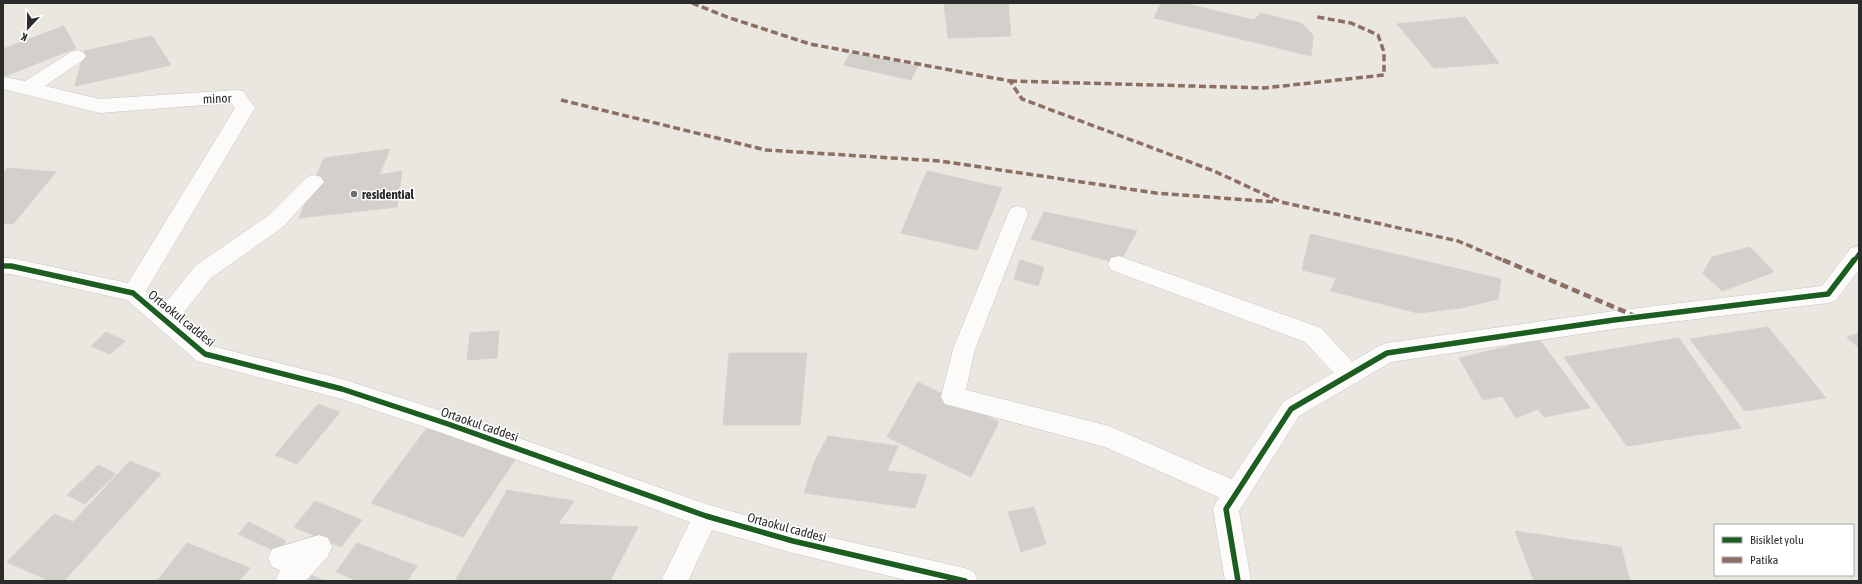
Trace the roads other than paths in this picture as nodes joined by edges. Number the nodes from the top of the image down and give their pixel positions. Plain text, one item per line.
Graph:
1 (77, 56) dead end
2 (3, 82) edge
3 (28, 88) junction
4 (314, 182) dead end
5 (1018, 214) dead end
6 (1859, 254) edge
7 (1119, 264) dead end
8 (3, 266) edge
9 (133, 293) junction
10 (165, 320) junction
11 (1350, 375) junction
12 (1236, 493) junction
13 (706, 516) junction
14 (674, 581) edge
15 (966, 581) edge
16 (1238, 581) edge

1 - 3 street
2 - 3 street
3 - 9 street, minor
4 - 10 street
5 - 12 street
6 - 11 street
7 - 11 street
8 - 9 street, Ortaokul caddesi
9 - 10 street, Ortaokul caddesi
10 - 13 street, Ortaokul caddesi
11 - 12 street
12 - 16 street
13 - 14 street
13 - 15 street, Ortaokul caddesi

